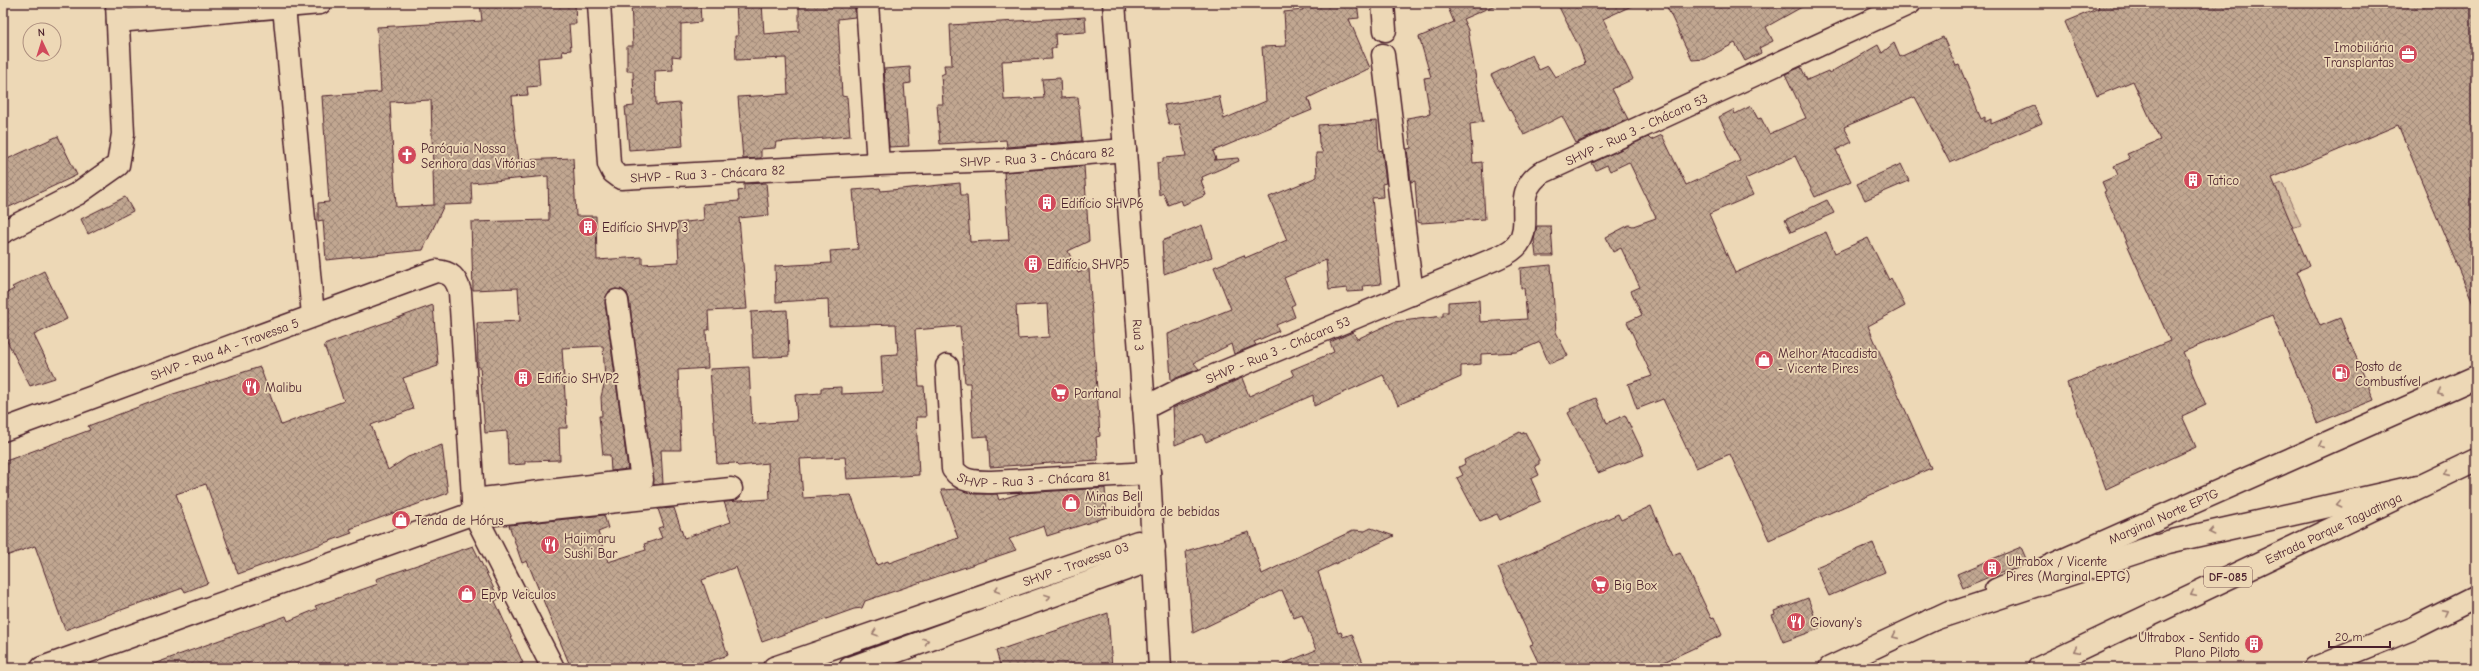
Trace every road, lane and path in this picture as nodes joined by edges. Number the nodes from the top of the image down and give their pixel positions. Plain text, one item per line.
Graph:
1 (320, 3) edge
2 (598, 3) edge
3 (867, 3) edge
4 (1114, 3) edge
5 (1383, 3) edge
6 (1910, 3) edge
7 (284, 7) junction
8 (117, 12) edge
9 (1385, 30) dead end
10 (1383, 55) dead end
11 (1125, 150) junction
12 (878, 164) junction
13 (3, 232) edge
14 (1412, 294) junction
15 (617, 301) dead end
16 (313, 316) junction
17 (947, 366) dead end
18 (2476, 377) edge
19 (1144, 408) junction
20 (3, 430) edge
21 (2476, 460) edge
22 (1149, 473) junction
23 (2418, 486) junction
24 (731, 489) dead end
25 (474, 510) junction
26 (1154, 547) junction
27 (2476, 597) edge
28 (1931, 620) junction
29 (2414, 628) junction
30 (42, 668) edge
31 (553, 668) edge
32 (774, 668) edge
33 (850, 668) edge
34 (1160, 668) edge
35 (1830, 668) edge
36 (2039, 668) edge
37 (2315, 668) edge
38 (2341, 668) edge

1 - 7 main road
2 - 12 main road, SHVP - Rua 3 - Chácara 82
3 - 12 main road
4 - 11 main road, Rua 3
5 - 9 main road
6 - 14 main road, SHVP - Rua 3 - Chácara 53
7 - 8 main road
7 - 16 main road
8 - 13 main road
10 - 14 main road
11 - 12 main road, SHVP - Rua 3 - Chácara 82
11 - 19 main road, Rua 3
14 - 19 main road, SHVP - Rua 3 - Chácara 53
15 - 25 main road
16 - 20 main road, SHVP - Rua 4A - Travessa 5
16 - 25 main road, SHVP - Rua 4A - Travessa 5
17 - 22 main road, SHVP - Rua 3 - Chácara 81
18 -> 28 main road, Marginal Norte EPTG
19 - 22 main road, Rua 3
21 -> 23 main road, Estrada Parque Taguatinga / DF-085
22 - 26 main road, Rua 3
23 -> 28 main road
23 -> 36 main road, Estrada Parque Taguatinga / DF-085
24 - 25 main road
25 - 30 main road
25 - 31 main road
26 -> 32 main road, SHVP - Travessa 03
33 -> 26 main road, SHVP - Travessa 03
26 - 34 main road, Rua 3
29 -> 27 main road
28 -> 35 main road, Marginal Norte EPTG
29 - 37 main road
29 - 38 main road

